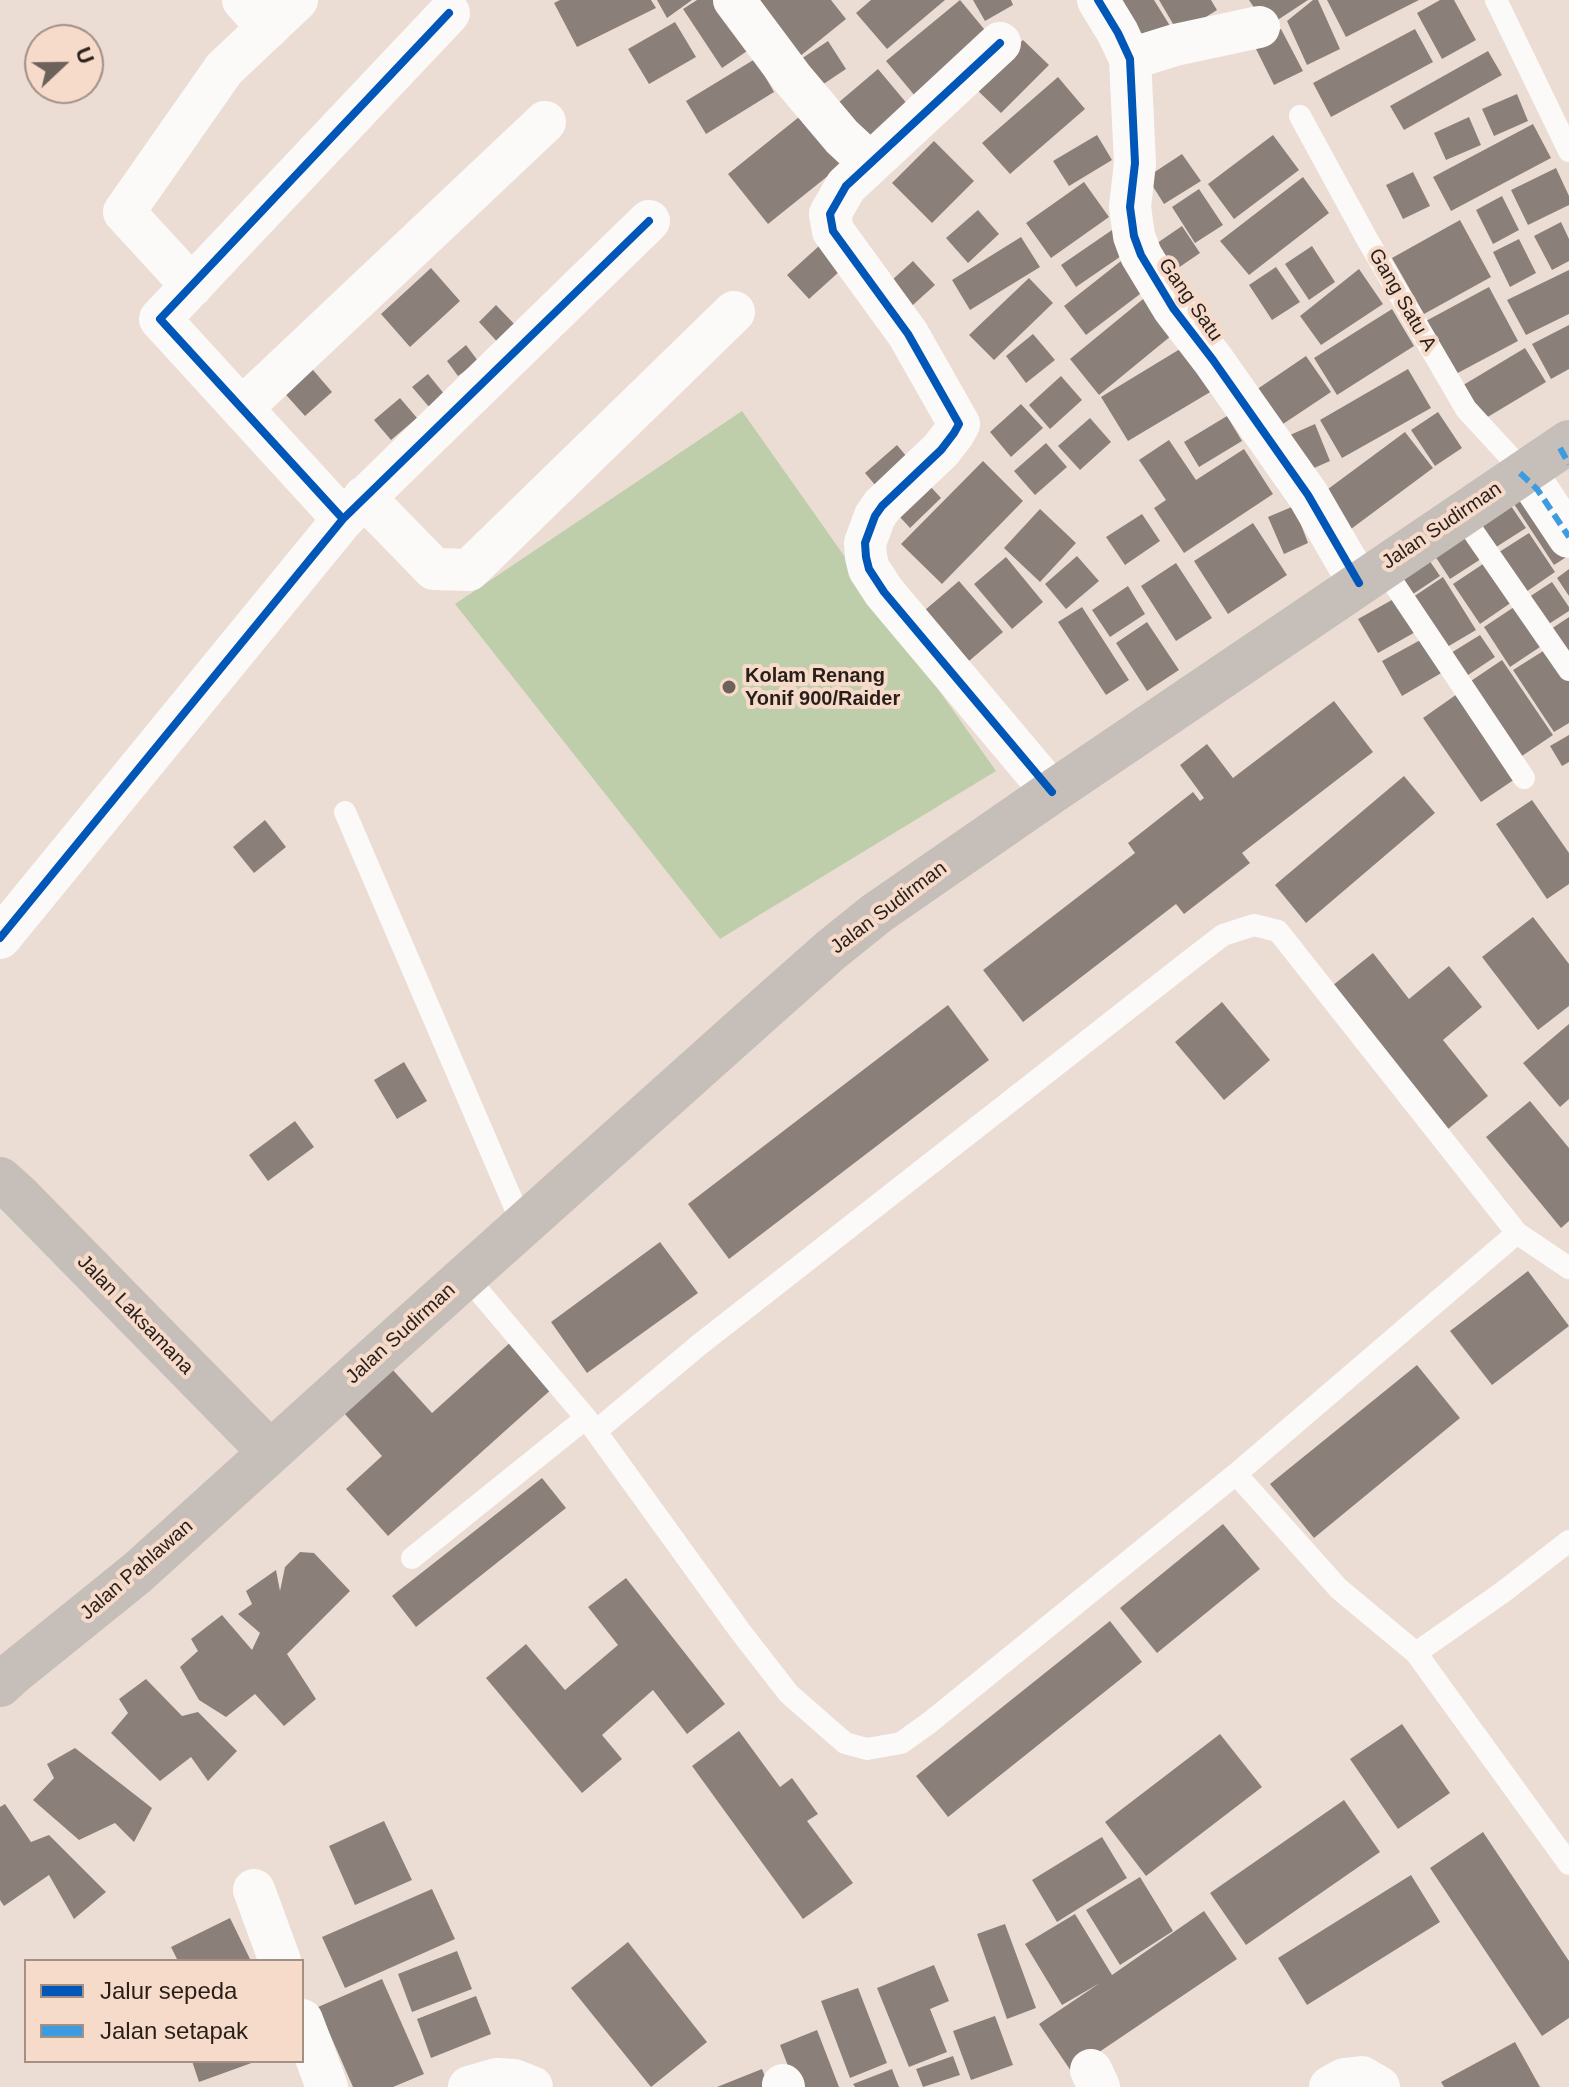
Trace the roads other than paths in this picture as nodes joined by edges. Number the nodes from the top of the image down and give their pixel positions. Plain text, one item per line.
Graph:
1 (297, 0) edge
2 (734, 0) edge
3 (1098, 0) edge
4 (1496, 0) edge
5 (449, 13) dead end
6 (255, 14) edge
7 (1259, 27) dead end
8 (1000, 43) dead end
9 (1130, 59) junction
10 (1300, 116) dead end
11 (545, 122) dead end
12 (1569, 151) edge
13 (870, 163) junction
14 (649, 221) dead end
15 (192, 286) junction
16 (734, 312) dead end
17 (242, 408) junction
18 (1566, 451) edge
19 (1522, 472) junction
20 (354, 508) junction
21 (1461, 514) junction
22 (1569, 537) edge
23 (1371, 575) junction
24 (1569, 670) edge
25 (1524, 778) dead end
26 (1052, 792) junction
27 (345, 812) dead end
28 (0, 938) edge
29 (0, 1179) edge
30 (523, 1226) junction
31 (1517, 1233) junction
32 (1569, 1268) edge
33 (466, 1276) junction
34 (591, 1425) junction
35 (270, 1452) junction
36 (1236, 1474) junction
37 (1569, 1541) edge
38 (412, 1558) dead end
39 (1416, 1653) junction
40 (0, 1685) edge
41 (1569, 1864) edge
42 (254, 1890) dead end
43 (279, 1959) edge
44 (304, 2025) edge
45 (327, 2087) edge
46 (469, 2087) edge
47 (532, 2087) edge
48 (1330, 2087) edge
49 (1379, 2087) edge

1 - 6 street
2 - 13 street
3 - 9 street, Gang Satu
4 - 12 lane
5 - 15 street
6 - 15 street
7 - 9 street
8 - 13 street
9 - 23 street, Gang Satu
10 - 19 lane, Gang Satu A
11 - 17 street
13 - 26 street
14 - 20 street
15 - 17 street
16 - 20 street
17 - 20 street
18 - 19 main road, Jalan Sudirman
19 - 21 main road, Jalan Sudirman
19 - 22 street
20 - 28 street
21 - 23 main road, Jalan Sudirman
21 - 24 lane
23 - 25 lane
23 - 26 main road, Jalan Sudirman
26 - 30 main road, Jalan Sudirman
27 - 30 lane
29 - 35 main road, Jalan Laksamana
30 - 33 main road, Jalan Sudirman
31 - 32 lane
31 - 34 lane
31 - 36 lane
33 - 34 lane
33 - 35 main road, Jalan Sudirman
34 - 36 lane
34 - 38 lane
35 - 40 main road, Jalan Pahlawan
36 - 39 lane
37 - 39 lane
39 - 41 lane
42 - 43 street
44 - 45 street
46 - 47 street
48 - 49 street

